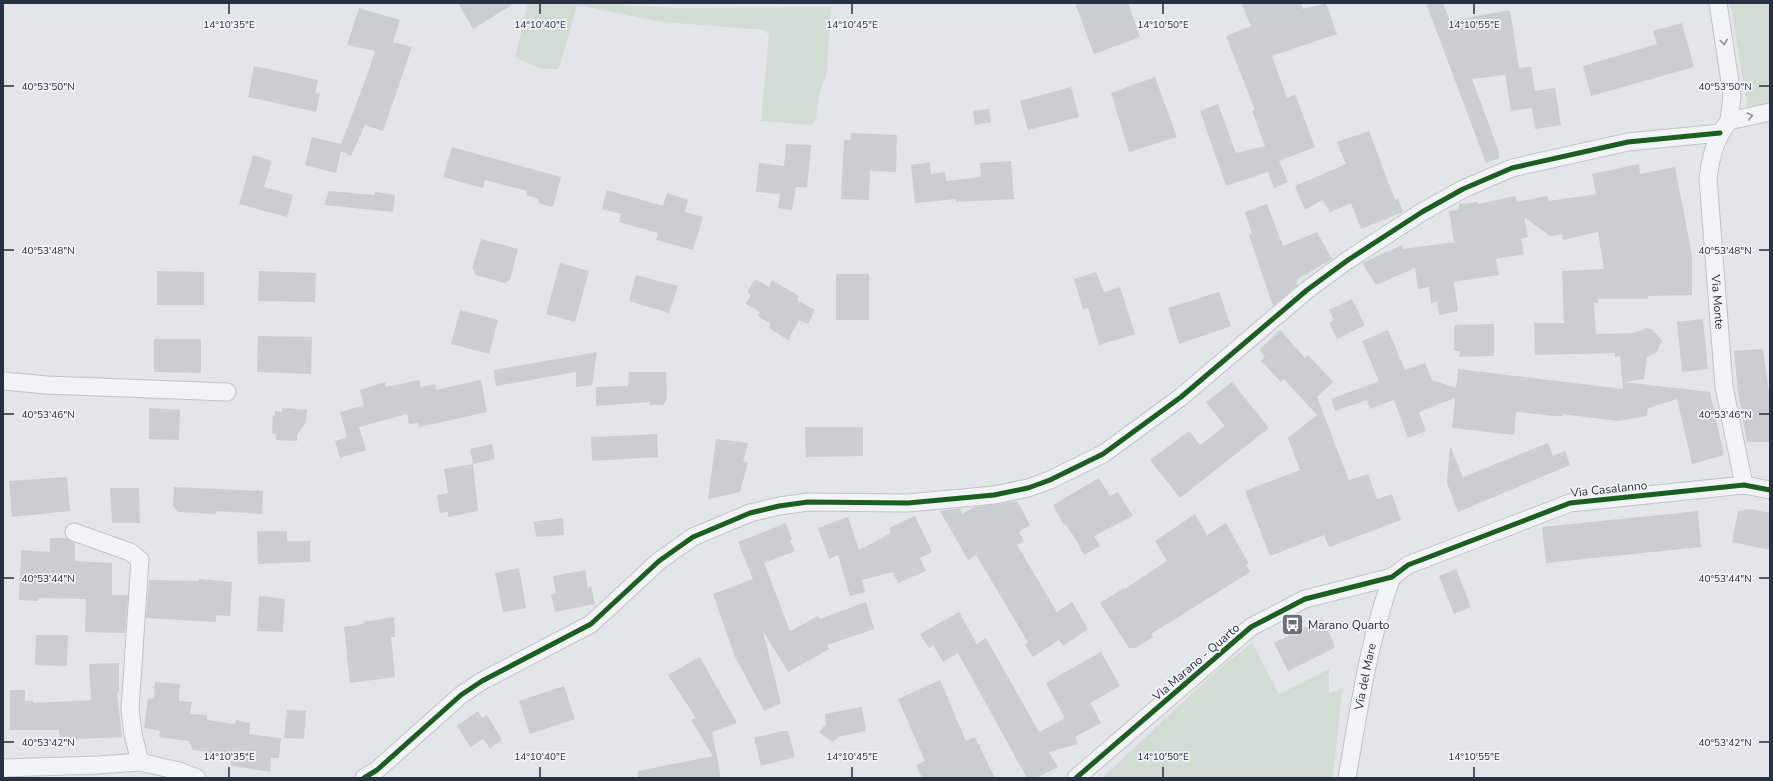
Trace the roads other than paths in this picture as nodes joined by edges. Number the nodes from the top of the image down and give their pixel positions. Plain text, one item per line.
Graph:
1 (1718, 3) edge
2 (1770, 112) edge
3 (1724, 127) junction
4 (3, 381) edge
5 (227, 392) dead end
6 (1744, 486) junction
7 (1770, 490) edge
8 (74, 532) dead end
9 (1392, 577) junction
10 (140, 762) junction
11 (3, 768) edge
12 (197, 778) edge
13 (364, 778) edge
14 (1076, 778) edge
15 (1347, 778) edge

1 -> 3 street, Via Monte
3 -> 2 street
3 - 6 street, Via Monte
3 - 13 street
4 - 5 street
6 - 7 street, Via Casalanno
6 - 9 street, Via Casalanno
8 - 10 street
9 - 14 street, Via Marano - Quarto
9 - 15 street, Via del Mare
10 - 11 street
10 - 12 street

